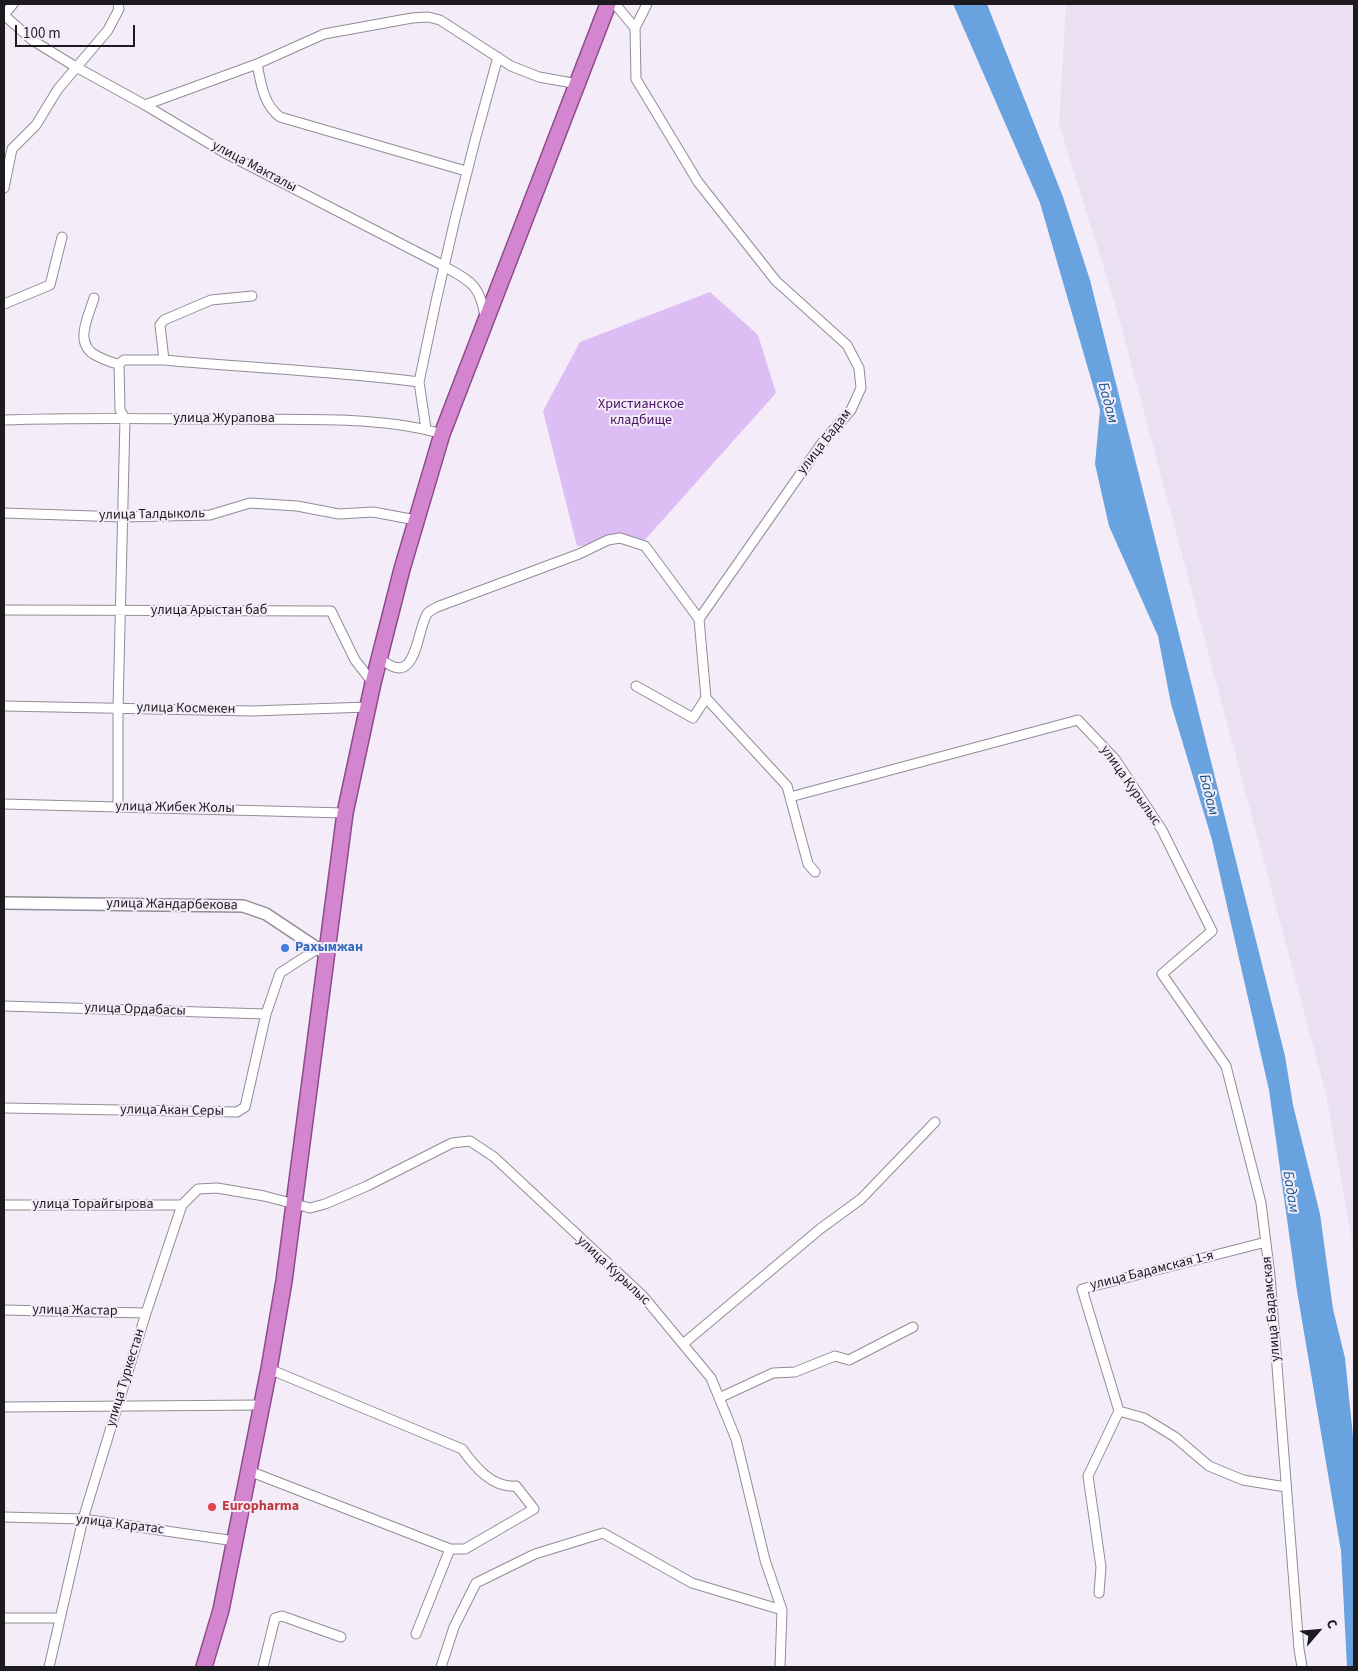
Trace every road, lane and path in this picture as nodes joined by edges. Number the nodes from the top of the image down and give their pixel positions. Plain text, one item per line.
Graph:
1 (12, 4) edge
2 (118, 4) edge
3 (608, 4) edge
4 (615, 4) edge
5 (648, 4) edge
6 (4, 15) edge
7 (635, 28) junction
8 (498, 57) junction
9 (257, 64) junction
10 (76, 67) junction
11 (578, 84) junction
12 (145, 105) junction
13 (466, 171) junction
14 (4, 188) edge
15 (62, 237) dead end
16 (442, 265) junction
17 (252, 296) dead end
18 (94, 298) dead end
19 (4, 304) edge
20 (486, 325) junction
21 (164, 360) junction
22 (119, 364) junction
23 (419, 382) junction
24 (124, 418) junction
25 (4, 420) edge
26 (426, 429) junction
27 (442, 434) junction
28 (4, 513) edge
29 (123, 517) junction
30 (416, 520) junction
31 (4, 610) edge
32 (120, 612) junction
33 (699, 618) junction
34 (380, 658) junction
35 (373, 683) junction
36 (636, 686) dead end
37 (706, 698) junction
38 (4, 706) edge
39 (368, 707) junction
40 (118, 708) junction
41 (790, 797) junction
42 (4, 804) edge
43 (118, 806) junction
44 (345, 813) junction
45 (815, 872) dead end
46 (4, 903) edge
47 (322, 952) junction
48 (1162, 974) joint
49 (4, 1006) edge
50 (266, 1014) junction
51 (4, 1108) edge
52 (935, 1122) dead end
53 (293, 1204) junction
54 (4, 1205) edge
55 (182, 1205) junction
56 (1266, 1242) junction
57 (4, 1310) edge
58 (146, 1313) junction
59 (913, 1327) dead end
60 (683, 1344) junction
61 (270, 1369) junction
62 (719, 1398) junction
63 (262, 1405) junction
64 (117, 1406) junction
65 (4, 1407) edge
66 (1119, 1411) junction
67 (249, 1471) junction
68 (1286, 1487) junction
69 (4, 1517) edge
70 (83, 1519) junction
71 (235, 1540) junction
72 (450, 1549) junction
73 (1099, 1593) dead end
74 (782, 1610) junction
75 (4, 1618) edge
76 (59, 1618) junction
77 (416, 1634) dead end
78 (341, 1637) dead end
79 (49, 1667) edge
80 (204, 1667) edge
81 (263, 1667) edge
82 (441, 1667) edge
83 (780, 1667) edge
84 (1302, 1667) edge

1 - 6 street
2 - 10 street
3 - 11 highway
4 - 7 street
5 - 7 street
6 - 10 street, улица Макталы
7 - 33 street, улица Бадам
8 - 9 street
8 - 11 street
8 - 13 street
9 - 12 street
9 - 13 street
10 - 12 street, улица Макталы
10 - 14 street
11 - 20 highway
12 - 16 street, улица Макталы
13 - 16 street
15 - 19 street
16 - 20 street, улица Макталы
16 - 23 street
17 - 21 street
18 - 22 street
20 - 27 highway
21 - 22 street
21 - 23 street
22 - 24 street
23 - 26 street
24 - 25 street, улица Журапова
24 - 26 street, улица Журапова
24 - 29 street
26 - 27 street, улица Журапова
27 - 30 highway
28 - 29 street, улица Талдыколь
29 - 30 street, улица Талдыколь
29 - 32 street
30 - 34 highway
31 - 32 street, улица Арыстан баб
32 - 35 street, улица Арыстан баб
32 - 40 street
33 - 34 street
33 - 37 street
34 - 35 highway
35 - 39 highway
36 - 37 street
37 - 41 street
38 - 40 street, улица Космекен
39 - 40 street, улица Космекен
39 - 44 highway
40 - 43 street
41 - 45 street
41 - 48 street, улица Курылыс
42 - 43 street, улица Жибек Жолы
43 - 44 street, улица Жибек Жолы
44 - 47 highway
46 - 47 street, улица Жандарбекова
47 - 50 street, улица Акан Серы
47 - 53 highway
48 - 56 street, улица Бадамская
49 - 50 street, улица Ордабасы
50 - 51 street, улица Акан Серы
52 - 60 street
53 - 55 street
53 - 60 street, улица Курылыс
53 - 61 highway
54 - 55 street, улица Торайгырова
55 - 58 street, улица Туркестан
56 - 66 street, улица Бадамская 1-я
56 - 68 street, улица Бадамская
57 - 58 street, улица Жастар
58 - 64 street, улица Туркестан
59 - 62 street
60 - 62 street, улица Курылыс
61 - 63 highway
61 - 72 street
62 - 74 street, улица Курылыс
63 - 64 street
63 - 67 highway
64 - 65 street
64 - 70 street, улица Туркестан
66 - 68 street
66 - 73 street
67 - 71 highway
67 - 72 street
68 - 84 street, улица Бадамская
69 - 70 street, улица Каратас
70 - 71 street, улица Каратас
70 - 76 street, улица Туркестан
71 - 80 highway
72 - 77 street
74 - 82 street
74 - 83 street, улица Курылыс
75 - 76 street
76 - 79 street, улица Туркестан
78 - 81 street

